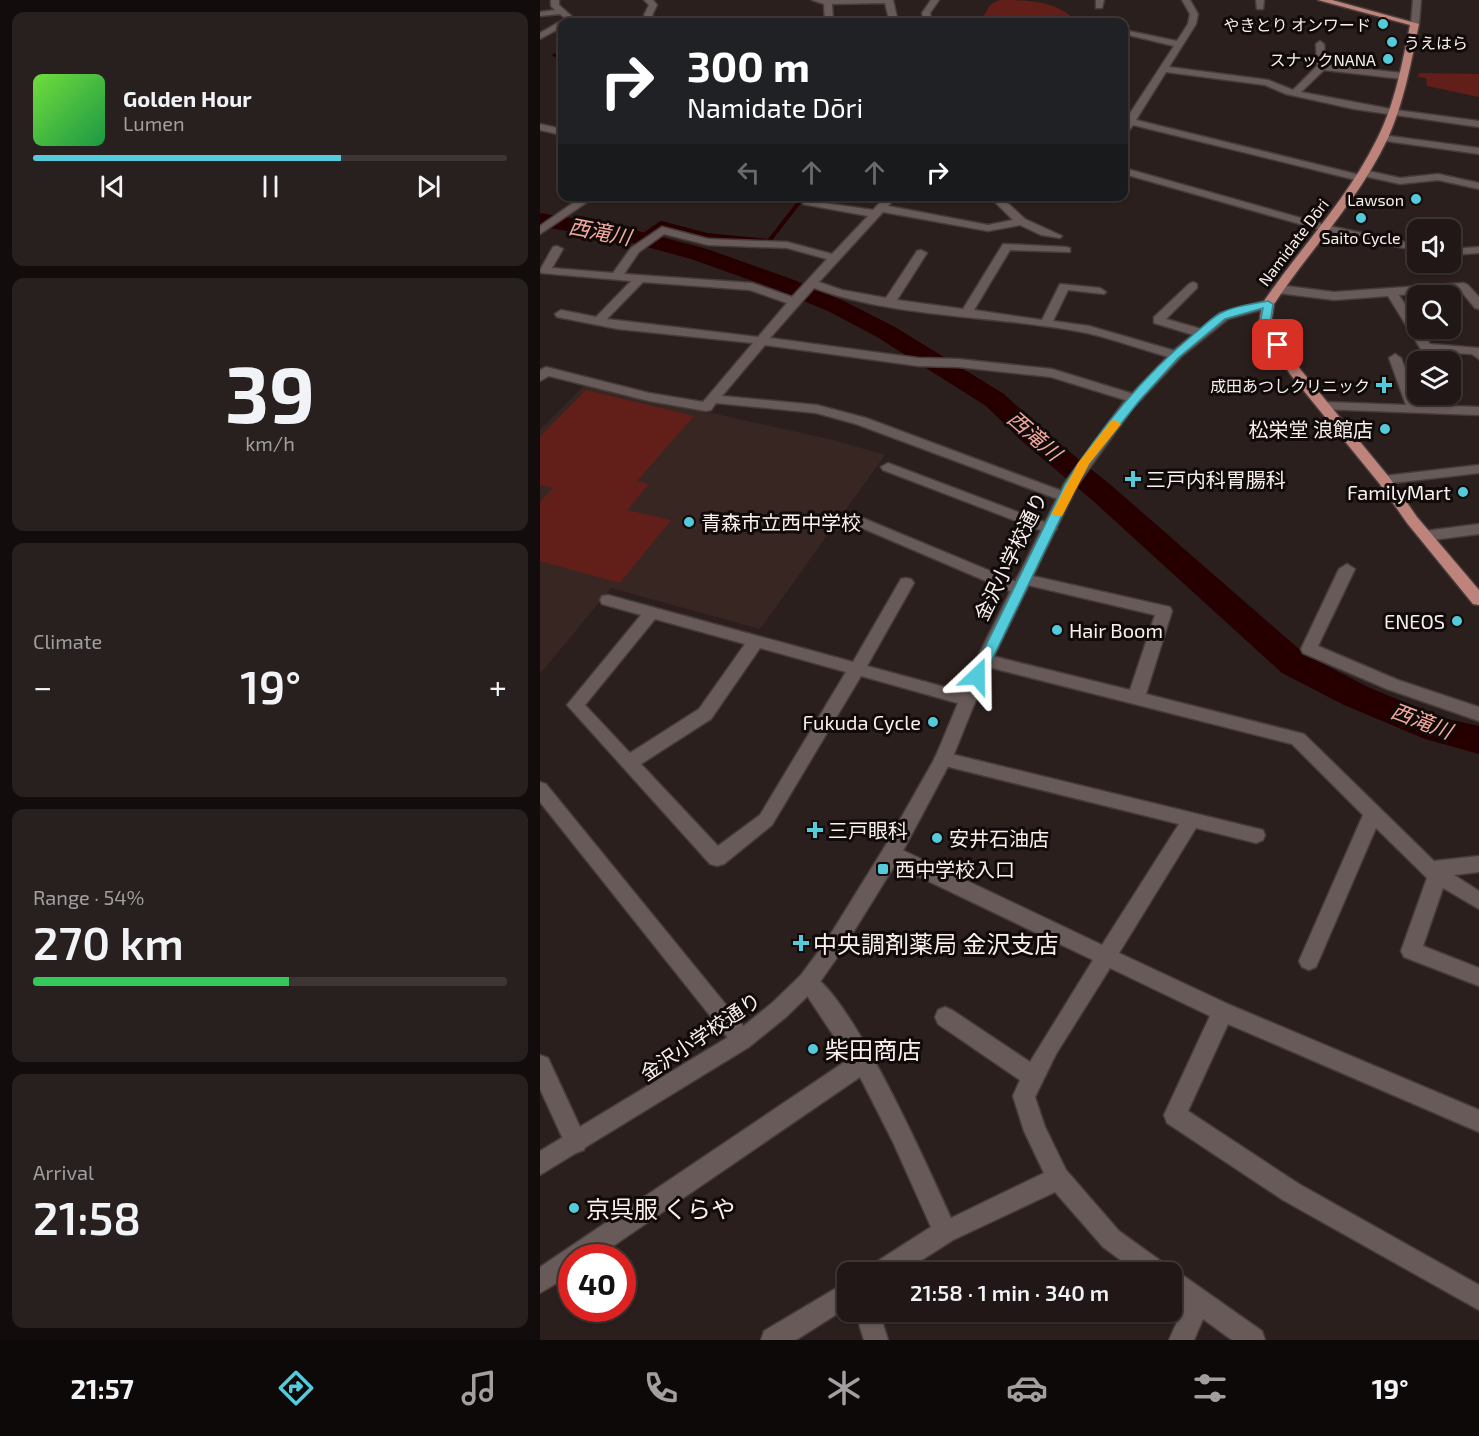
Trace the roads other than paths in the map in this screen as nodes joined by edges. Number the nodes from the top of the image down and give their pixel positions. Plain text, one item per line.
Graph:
1 (555, 0) edge
2 (648, 0) edge
3 (816, 0) edge
4 (889, 0) edge
5 (935, 0) edge
6 (1186, 0) edge
7 (1322, 0) edge
8 (1417, 0) edge
9 (828, 2) junction
10 (559, 12) junction
11 (540, 14) edge
12 (564, 18) edge
13 (651, 18) edge
14 (829, 18) edge
15 (893, 18) edge
16 (927, 18) edge
17 (1415, 24) junction
18 (558, 27) edge
19 (1128, 33) edge
20 (540, 36) edge
21 (1178, 44) junction
22 (1320, 44) dead end
23 (1322, 66) junction
24 (1162, 69) junction
25 (1402, 76) junction
26 (1295, 93) junction
27 (1128, 107) edge
28 (1137, 110) junction
29 (1393, 114) junction
30 (1130, 121) junction
31 (1128, 124) edge
32 (1479, 124) edge
33 (540, 127) edge
34 (558, 131) edge
35 (1382, 138) junction
36 (1479, 150) edge
37 (1128, 172) edge
38 (1362, 175) junction
39 (1479, 186) edge
40 (584, 201) edge
41 (887, 201) edge
42 (999, 201) edge
43 (807, 202) dead end
44 (878, 211) junction
45 (1019, 222) junction
46 (1325, 228) junction
47 (542, 229) edge
48 (1056, 236) dead end
49 (1407, 246) edge
50 (557, 249) dead end
51 (1066, 250) dead end
52 (1479, 250) edge
53 (1461, 251) edge
54 (921, 253) dead end
55 (835, 258) junction
56 (616, 277) junction
57 (640, 278) junction
58 (810, 285) junction
59 (1193, 285) dead end
60 (1278, 289) junction
61 (1100, 292) dead end
62 (1392, 293) junction
63 (796, 301) junction
64 (890, 302) junction
65 (1268, 304) junction
66 (1479, 305) edge
67 (967, 312) junction
68 (561, 314) dead end
69 (599, 321) junction
70 (1047, 324) junction
71 (1201, 333) junction
72 (764, 340) junction
73 (1174, 355) junction
74 (1479, 355) edge
75 (1395, 358) dead end
76 (540, 377) edge
77 (713, 399) junction
78 (1135, 399) junction
79 (1324, 406) junction
80 (1414, 408) junction
81 (1479, 411) edge
82 (888, 467) dead end
83 (1479, 469) edge
84 (1384, 480) junction
85 (1068, 491) junction
86 (853, 519) dead end
87 (1050, 529) junction
88 (1479, 529) edge
89 (1425, 536) junction
90 (1347, 569) dead end
91 (906, 583) dead end
92 (1021, 584) junction
93 (608, 600) dead end
94 (1479, 600) edge
95 (652, 612) junction
96 (756, 641) junction
97 (984, 660) junction
98 (857, 669) junction
99 (1136, 698) junction
100 (968, 700) junction
101 (1479, 714) edge
102 (943, 759) junction
103 (628, 763) junction
104 (540, 789) edge
105 (1373, 814) junction
106 (1192, 819) junction
107 (1256, 835) dead end
108 (891, 854) junction
109 (1479, 864) edge
110 (1434, 872) junction
111 (1479, 901) edge
112 (1104, 957) junction
113 (1310, 961) dead end
114 (1479, 977) edge
115 (808, 982) junction
116 (1223, 1012) junction
117 (945, 1017) dead end
118 (742, 1040) junction
119 (863, 1062) junction
120 (540, 1065) edge
121 (1034, 1077) junction
122 (1479, 1121) edge
123 (576, 1142) junction
124 (540, 1164) edge
125 (1058, 1178) junction
126 (945, 1232) junction
127 (595, 1244) edge
128 (897, 1262) edge
129 (1143, 1262) edge
130 (558, 1269) edge
131 (540, 1281) edge
132 (1182, 1290) edge
133 (1479, 1298) edge
134 (837, 1300) edge
135 (1198, 1302) junction
136 (870, 1322) edge
137 (773, 1340) edge
138 (876, 1340) edge
139 (1181, 1340) edge
140 (1253, 1340) edge

1 - 10 street
2 - 13 street
3 - 9 street
4 - 9 street
4 - 15 street
5 - 16 street
6 - 21 street
7 - 17 main road
8 - 17 street
9 - 14 street
10 - 11 street
10 - 12 street
17 - 25 main road, Namidate Dōri
18 - 20 street
19 - 21 street
21 - 24 street
22 - 23 street
23 - 25 street
23 - 26 street
24 - 26 street
24 - 28 street
25 - 29 main road, Namidate Dōri
26 - 29 street
27 - 28 street
28 - 30 street
29 - 32 street
29 - 35 main road, Namidate Dōri
30 - 31 street
30 - 38 street
33 - 34 street
35 - 36 street
35 - 38 main road, Namidate Dōri
37 - 46 street
38 - 39 street
38 - 46 main road, Namidate Dōri
40 - 47 street
41 - 44 street
42 - 45 street
43 - 44 street
44 - 45 street
44 - 55 street
45 - 48 street
46 - 49 street
46 - 60 main road, Namidate Dōri
50 - 56 street
51 - 67 street
52 - 53 street
54 - 64 street
55 - 56 street
55 - 58 street
56 - 57 street
57 - 63 street
57 - 69 street
58 - 63 street
58 - 64 street
59 - 71 street
60 - 62 street
60 - 65 main road, Namidate Dōri
61 - 70 street
62 - 66 street
62 - 74 street
63 - 72 street
64 - 67 street
65 - 71 street, 金沢小学校通り
65 - 79 main road, Namidate Dōri
67 - 70 street
68 - 69 street
69 - 72 street
70 - 73 street
71 - 73 street, 金沢小学校通り
72 - 77 street
72 - 78 street
73 - 78 street, 金沢小学校通り
75 - 80 street
76 - 77 street
77 - 85 street
78 - 85 street, 金沢小学校通り
79 - 80 street
79 - 84 main road, Namidate Dōri
80 - 81 street
82 - 87 street
83 - 84 street
84 - 89 main road, Namidate Dōri
85 - 87 street, 金沢小学校通り
86 - 92 street
87 - 92 street, 金沢小学校通り
88 - 89 street
89 - 94 main road, Namidate Dōri
90 - 101 street
91 - 98 street
92 - 97 street, 金沢小学校通り
92 - 99 street
93 - 95 street
95 - 96 street
95 - 103 street
96 - 98 street
96 - 103 street
97 - 99 street
97 - 100 street, 金沢小学校通り
98 - 100 street
98 - 103 street
99 - 105 street
100 - 102 street, 金沢小学校通り
102 - 106 street
102 - 108 street, 金沢小学校通り
104 - 118 street
105 - 110 street
105 - 113 street
106 - 107 street
106 - 112 street
108 - 112 street
108 - 115 street, 金沢小学校通り
109 - 110 street
110 - 111 street
110 - 114 street
112 - 116 street
112 - 121 street
115 - 118 street, 金沢小学校通り
115 - 119 street
116 - 122 street
116 - 133 street
117 - 121 street
118 - 123 street, 金沢小学校通り
119 - 126 street
119 - 127 street
120 - 123 street
121 - 125 street
123 - 124 street, 金沢小学校通り
125 - 126 street
125 - 129 street
126 - 128 street
130 - 131 street
132 - 135 street
134 - 137 street
135 - 139 street
135 - 140 street
136 - 138 street

